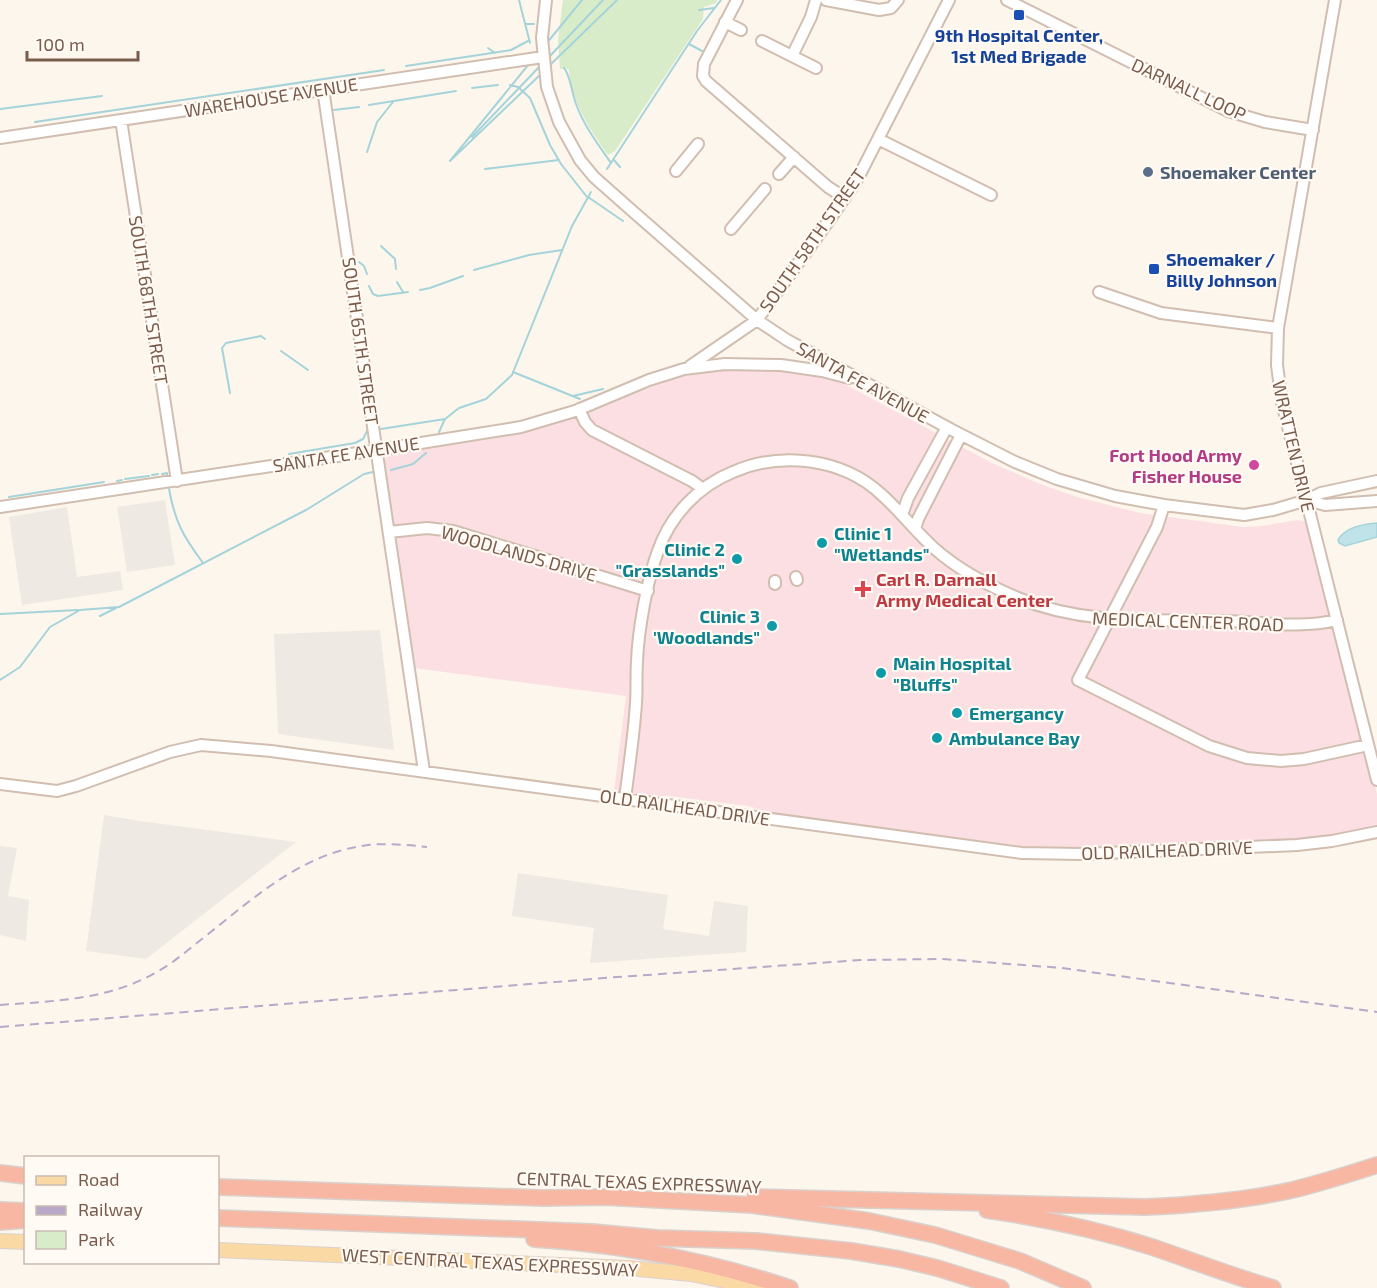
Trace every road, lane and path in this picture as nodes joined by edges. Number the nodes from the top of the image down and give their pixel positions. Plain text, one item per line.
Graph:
1 (546, 0) edge
2 (736, 0) edge
3 (816, 0) edge
4 (826, 0) edge
5 (898, 0) edge
6 (949, 0) edge
7 (1007, 0) edge
8 (1335, 0) edge
9 (725, 22) junction
10 (741, 30) dead end
11 (762, 41) dead end
12 (792, 56) junction
13 (543, 57) junction
14 (816, 68) dead end
15 (323, 89) junction
16 (121, 120) junction
17 (1313, 130) junction
18 (0, 138) edge
19 (878, 139) junction
20 (698, 144) dead end
21 (794, 157) junction
22 (676, 171) dead end
23 (779, 174) dead end
24 (765, 189) dead end
25 (991, 195) dead end
26 (845, 198) junction
27 (731, 229) dead end
28 (1099, 292) dead end
29 (757, 320) junction
30 (1278, 328) junction
31 (684, 369) junction
32 (866, 383) junction
33 (579, 409) junction
34 (947, 428) junction
35 (961, 435) junction
36 (377, 450) junction
37 (177, 481) junction
38 (1377, 482) edge
39 (703, 489) junction
40 (1307, 500) junction
41 (1377, 501) edge
42 (1164, 506) junction
43 (0, 507) edge
44 (902, 515) junction
45 (915, 529) junction
46 (389, 532) junction
47 (648, 591) junction
48 (1109, 620) junction
49 (1336, 620) junction
50 (1368, 745) junction
51 (424, 771) junction
52 (1377, 780) edge
53 (0, 784) edge
54 (625, 799) junction
55 (1377, 832) edge
56 (1377, 1164) edge
57 (0, 1173) edge
58 (0, 1178) edge
59 (24, 1178) edge
60 (24, 1178) edge
61 (219, 1187) edge
62 (605, 1197) junction
63 (879, 1199) junction
64 (0, 1210) edge
65 (24, 1211) edge
66 (219, 1218) edge
67 (24, 1220) edge
68 (0, 1222) edge
69 (430, 1226) junction
70 (0, 1241) edge
71 (24, 1242) edge
72 (219, 1250) edge
73 (760, 1288) edge
74 (789, 1288) edge
75 (1001, 1288) edge
76 (1083, 1288) edge
77 (1273, 1288) edge

1 - 13 street, SANTA FE AVENUE
2 - 9 street
3 - 12 street
4 - 5 street
6 - 19 street, SOUTH 58TH STREET
7 - 17 street, DARNALL LOOP
8 - 17 street, WRATTEN DRIVE
9 - 10 street
9 - 21 street
11 - 12 street
12 - 14 street
13 - 15 street, WAREHOUSE AVENUE
13 - 29 street, SANTA FE AVENUE
15 - 16 street, WAREHOUSE AVENUE
15 - 36 street, SOUTH 65TH STREET
16 - 18 street, WAREHOUSE AVENUE
16 - 37 street, SOUTH 68TH STREET
17 - 30 street, WRATTEN DRIVE
19 - 25 street
19 - 26 street, SOUTH 58TH STREET
20 - 22 street
21 - 23 street
21 - 26 street
24 - 27 street
26 - 29 street, SOUTH 58TH STREET
28 - 30 street
29 - 31 street, SOUTH 58TH STREET
29 - 32 street, SANTA FE AVENUE
30 - 40 street, WRATTEN DRIVE
31 - 32 street
31 - 33 street, SANTA FE AVENUE
32 - 34 street, SANTA FE AVENUE
33 - 36 street, SANTA FE AVENUE
33 - 39 street
34 - 35 street, SANTA FE AVENUE
34 - 44 street
35 - 42 street, SANTA FE AVENUE
35 - 45 street
36 - 37 street, SANTA FE AVENUE
36 - 46 street, SOUTH 65TH STREET
37 - 43 street, SANTA FE AVENUE
38 - 40 street, SANTA FE AVENUE
39 - 44 street, MEDICAL CENTER ROAD
39 - 47 street, MEDICAL CENTER ROAD
40 - 41 street
40 - 42 street, SANTA FE AVENUE
40 - 49 street, WRATTEN DRIVE
42 - 48 street
44 - 45 street, MEDICAL CENTER ROAD
45 - 48 street, MEDICAL CENTER ROAD
46 - 47 street, WOODLANDS DRIVE
46 - 51 street, SOUTH 65TH STREET
47 - 54 street, MEDICAL CENTER ROAD
48 - 49 street, MEDICAL CENTER ROAD
48 - 50 street
49 - 50 street, WRATTEN DRIVE
50 - 52 street, WRATTEN DRIVE
51 - 53 street, OLD RAILHEAD DRIVE
51 - 54 street, OLD RAILHEAD DRIVE
54 - 55 street, OLD RAILHEAD DRIVE
56 - 63 highway
57 - 59 highway
58 - 60 highway
61 - 62 highway, CENTRAL TEXAS EXPRESSWAY
62 - 63 highway
62 - 76 highway, CENTRAL TEXAS EXPRESSWAY
63 - 77 highway
64 - 65 highway
66 - 69 highway
67 - 68 highway
69 - 74 highway
69 - 75 highway
70 - 71 main road
72 - 73 main road, WEST CENTRAL TEXAS EXPRESSWAY

